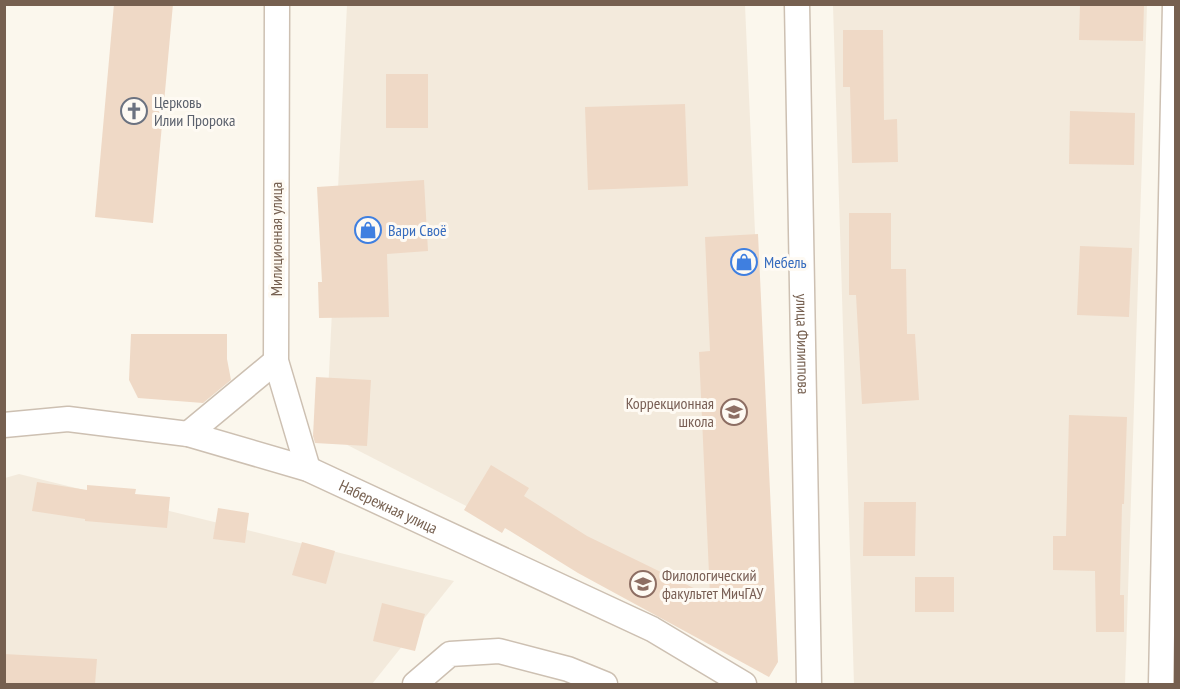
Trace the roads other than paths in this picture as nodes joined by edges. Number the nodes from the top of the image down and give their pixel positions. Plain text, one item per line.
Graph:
1 (277, 4) edge
2 (797, 4) edge
3 (1174, 4) edge
4 (276, 361) junction
5 (4, 425) edge
6 (188, 434) junction
7 (308, 469) junction
8 (415, 684) edge
9 (605, 684) edge
10 (744, 684) edge
11 (809, 684) edge
12 (1161, 684) edge

1 - 4 street, Милиционная улица
2 - 11 street, улица Филиппова
3 - 12 street
4 - 6 street
4 - 7 street, Милиционная улица
5 - 6 street, Набережная улица
6 - 7 street, Набережная улица
7 - 10 street, Набережная улица
8 - 9 street

